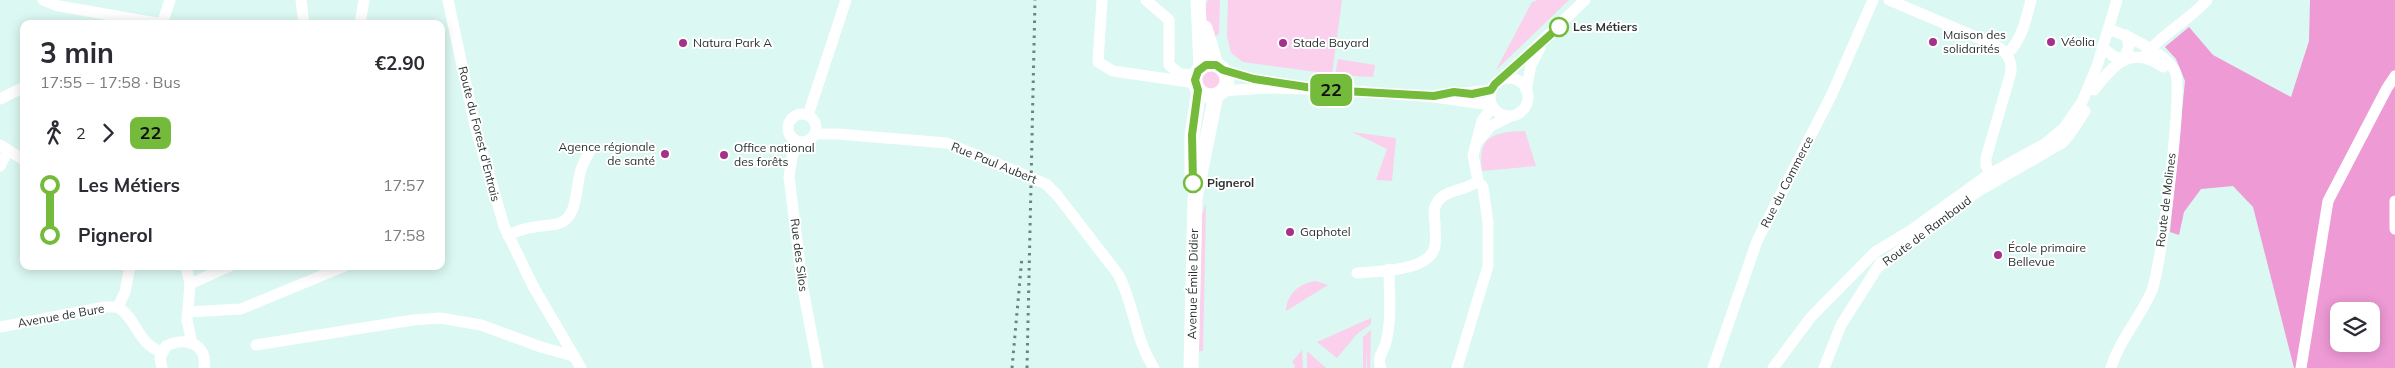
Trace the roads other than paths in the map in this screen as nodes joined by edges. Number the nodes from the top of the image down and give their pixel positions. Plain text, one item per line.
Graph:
1 (43, 0) edge
2 (170, 0) edge
3 (301, 0) edge
4 (364, 0) edge
5 (448, 0) edge
6 (846, 0) edge
7 (1102, 0) edge
8 (1146, 0) edge
9 (1198, 0) edge
10 (1202, 0) edge
11 (1585, 0) edge
12 (1873, 0) edge
13 (1889, 0) edge
14 (2032, 0) edge
15 (2117, 0) edge
16 (2208, 0) edge
17 (139, 20) edge
18 (163, 20) edge
19 (304, 20) edge
20 (361, 20) edge
21 (2108, 28) junction
22 (2126, 35) junction
23 (1544, 40) junction
24 (2102, 48) junction
25 (2007, 54) junction
26 (2146, 54) junction
27 (2124, 59) junction
28 (2097, 66) junction
29 (1205, 75) junction
30 (2395, 76) edge
31 (1501, 80) junction
32 (20, 89) edge
33 (1326, 90) junction
34 (1491, 90) junction
35 (1526, 90) junction
36 (2094, 90) junction
37 (1219, 93) junction
38 (1470, 98) junction
39 (0, 99) edge
40 (1491, 106) junction
41 (808, 115) junction
42 (1509, 117) junction
43 (816, 134) junction
44 (798, 142) junction
45 (1475, 146) junction
46 (4, 147) edge
47 (591, 149) dead end
48 (20, 157) edge
49 (0, 166) edge
50 (1991, 178) junction
51 (1478, 181) junction
52 (1195, 199) junction
53 (2395, 202) edge
54 (2395, 229) edge
55 (508, 236) junction
56 (1894, 241) junction
57 (1859, 266) junction
58 (1877, 268) junction
59 (1389, 269) junction
60 (130, 270) edge
61 (187, 270) edge
62 (221, 270) edge
63 (335, 270) edge
64 (1357, 273) dead end
65 (190, 284) junction
66 (118, 307) junction
67 (187, 316) junction
68 (0, 326) edge
69 (174, 342) junction
70 (192, 343) junction
71 (256, 345) dead end
72 (161, 352) junction
73 (573, 356) junction
74 (162, 368) edge
75 (204, 368) edge
76 (581, 368) edge
77 (818, 368) edge
78 (1154, 368) edge
79 (1191, 368) edge
80 (1381, 368) edge
81 (1457, 368) edge
82 (1713, 368) edge
83 (1773, 368) edge
84 (1824, 368) edge
85 (2111, 368) edge
86 (2301, 368) edge

1 - 17 street
2 - 18 street
3 - 19 street
4 - 20 street
5 - 55 street, Route du Forest d'Entrais
6 - 41 street
7 - 29 street
8 - 29 street
9 - 29 main road, Avenue Émile Didier
10 - 29 main road, Avenue Émile Didier
11 - 23 street
12 - 82 street, Rue du Commerce
13 - 25 street
14 - 25 street
15 - 21 street, Route de Rambaud
16 - 26 street
21 - 22 street
21 - 24 street, Route de Rambaud
22 - 26 street
22 - 27 street
23 - 31 street
23 - 35 street
24 - 27 street
24 - 28 street, Route de Rambaud
25 - 50 street
26 - 27 street
26 - 85 street, Route de Molines
27 - 36 street
28 - 36 street, Route de Rambaud
28 - 50 street, Route de Rambaud
29 - 33 street
29 - 37 main road
29 - 37 main road, Avenue Émile Didier
29 - 52 main road, Avenue Émile Didier
30 - 86 street
31 - 34 street
31 - 35 street
32 - 39 street
33 - 37 street
33 - 38 street
34 - 38 street
34 - 40 street
35 - 42 street
36 - 50 street, Route de Rambaud
37 - 52 main road, Avenue Émile Didier
38 - 40 street
40 - 42 street
40 - 45 street
41 - 43 street
41 - 44 street
42 - 45 street
43 - 44 street
43 - 78 street, Rue Paul Aubert
44 - 77 street, Rue des Silos
45 - 51 street
46 - 48 street
46 - 49 street
47 - 55 street
50 - 56 street, Route de Rambaud
50 - 58 street, Route de Rambaud
51 - 59 street
51 - 81 street
52 - 79 main road, Avenue Émile Didier
53 - 54 street
55 - 73 street, Route du Forest d'Entrais
56 - 57 street
56 - 58 street, Route de Rambaud
57 - 58 street
57 - 83 street
58 - 84 street
59 - 64 street
59 - 80 street
60 - 66 street
61 - 65 street
62 - 65 street
63 - 67 street
65 - 67 street
66 - 68 street, Avenue de Bure
66 - 72 street, Avenue de Bure
67 - 69 street
67 - 70 street
69 - 70 street
69 - 72 street
70 - 75 street
71 - 73 street
72 - 74 street
73 - 76 street, Route du Forest d'Entrais

